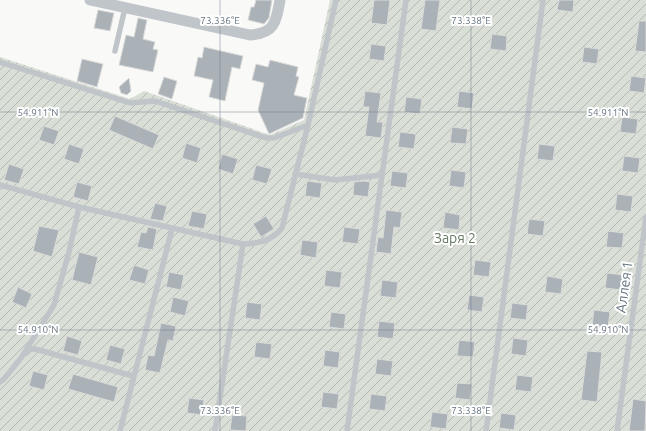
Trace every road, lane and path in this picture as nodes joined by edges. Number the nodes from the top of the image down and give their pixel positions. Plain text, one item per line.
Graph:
1 (90, 0) edge
2 (280, 0) edge
3 (336, 0) edge
4 (406, 0) edge
5 (543, 0) edge
6 (125, 8) junction
7 (115, 51) dead end
8 (0, 62) edge
9 (308, 125) junction
10 (295, 174) junction
11 (382, 175) junction
12 (0, 185) edge
13 (79, 207) junction
14 (646, 217) edge
15 (172, 229) junction
16 (243, 244) junction
17 (21, 358) junction
18 (133, 376) junction
19 (0, 382) edge
20 (120, 431) edge
21 (215, 431) edge
22 (347, 431) edge
23 (486, 431) edge
24 (617, 431) edge

1 - 6 street
2 - 6 street
3 - 9 lane
4 - 11 lane
5 - 23 lane
6 - 7 lane
8 - 9 lane
9 - 10 lane
10 - 11 lane
10 - 16 lane
11 - 22 lane
12 - 13 lane
13 - 15 lane
13 - 17 lane
14 - 24 lane, Аллея 1
15 - 16 lane
15 - 18 lane
16 - 21 lane
17 - 18 lane
17 - 19 lane
18 - 20 lane

